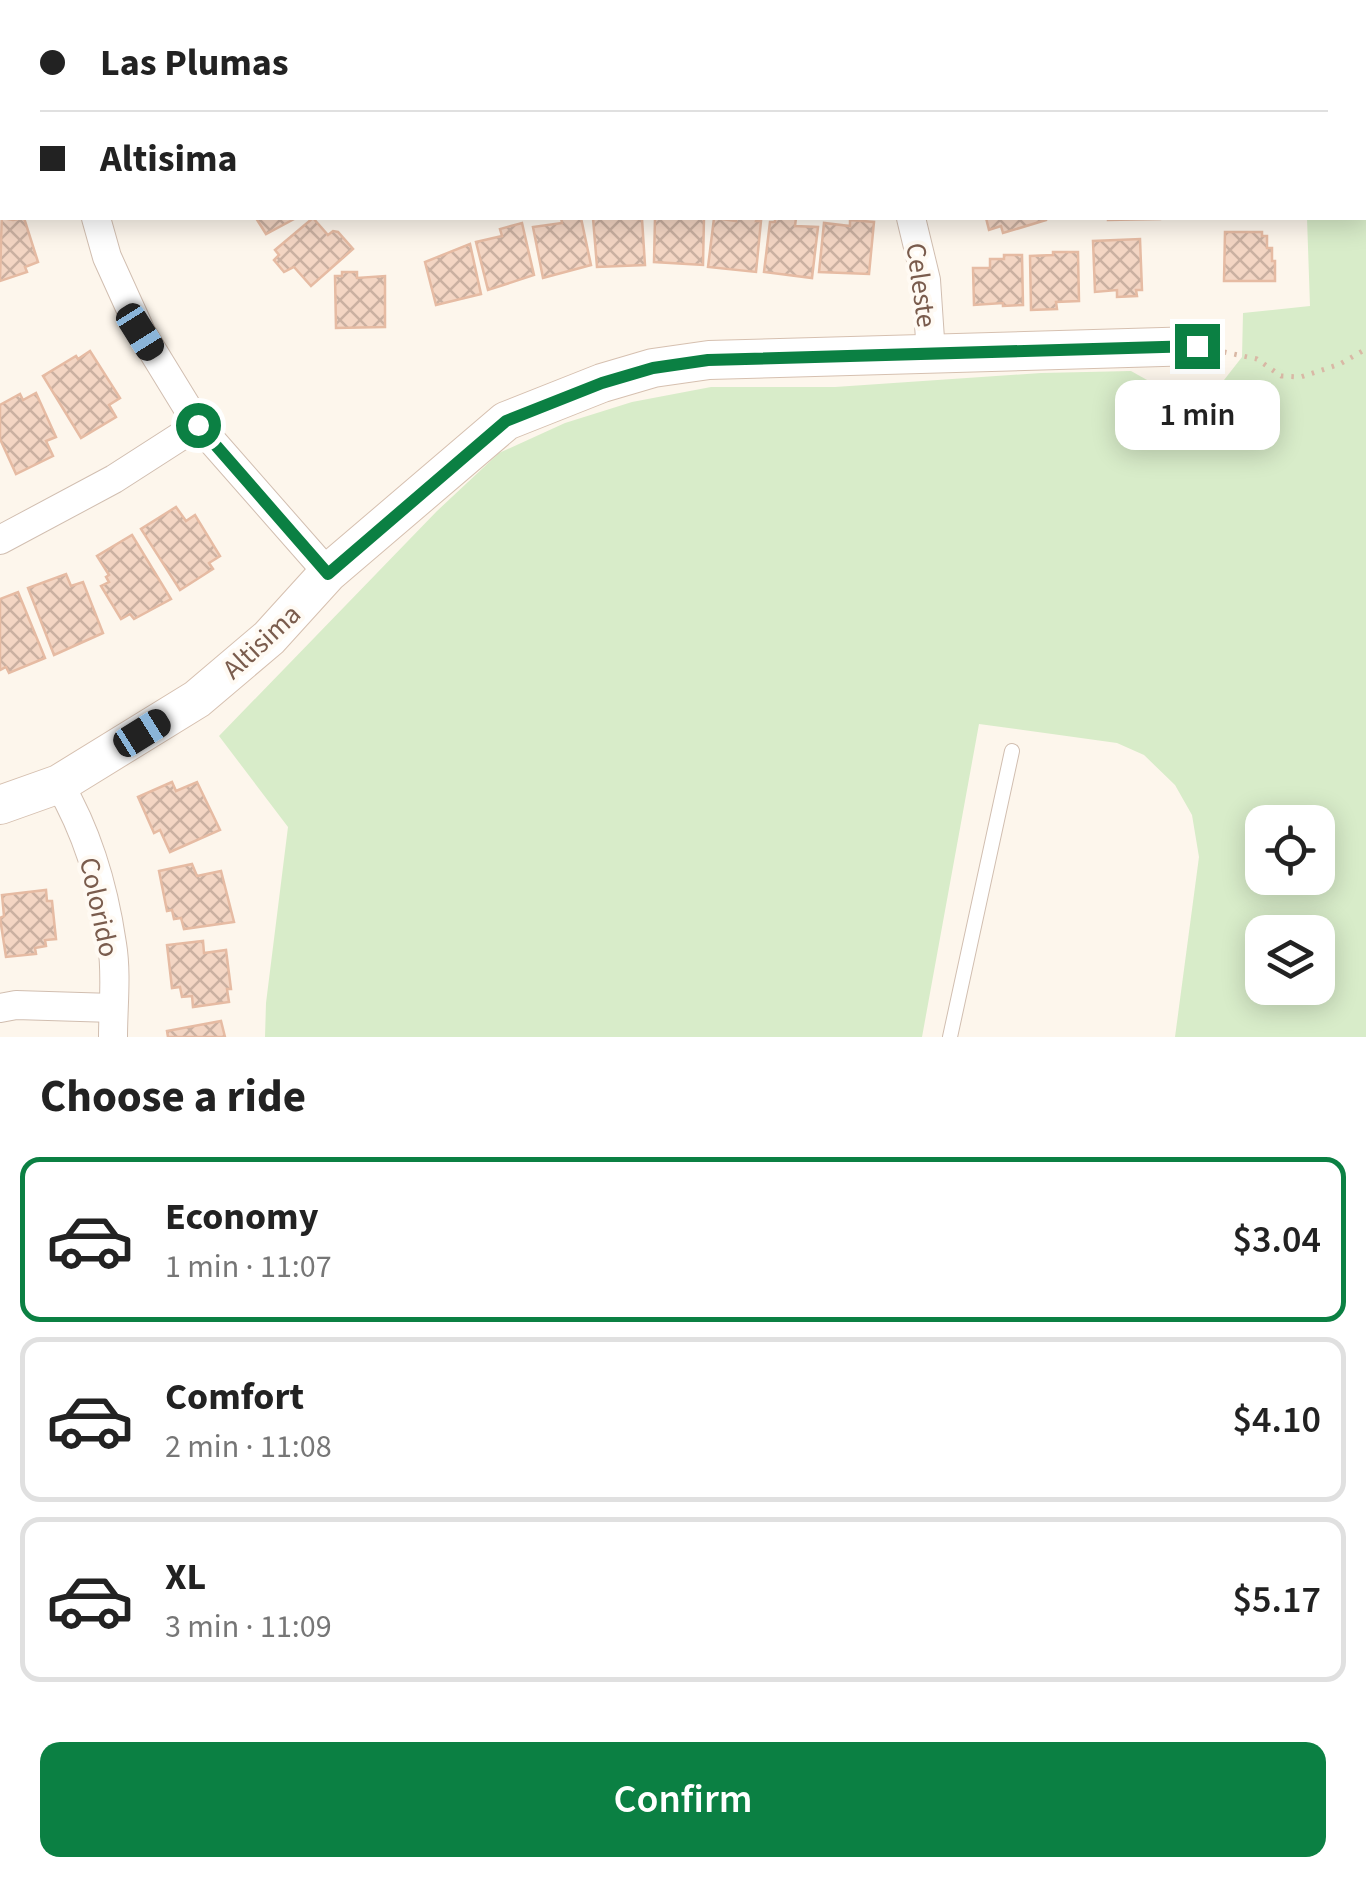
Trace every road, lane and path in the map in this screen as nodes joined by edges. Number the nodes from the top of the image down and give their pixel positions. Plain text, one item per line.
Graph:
1 (97, 220) edge
2 (911, 220) edge
3 (1197, 346) joint
4 (1366, 349) edge
5 (931, 354) junction
6 (198, 425) junction
7 (0, 540) edge
8 (328, 574) junction
9 (1012, 751) dead end
10 (59, 784) junction
11 (0, 804) edge
12 (0, 1008) edge
13 (114, 1008) junction
14 (113, 1037) edge
15 (950, 1037) edge

1 - 6 street
2 - 5 street, Celeste
3 - 4 path
3 - 5 street, Altisima
5 - 8 street, Altisima
6 - 7 street
6 - 8 street
8 - 10 street, Altisima
9 - 15 lane
10 - 11 street, Altisima
10 - 13 street, Colorido
12 - 13 street
13 - 14 street, Colorido

